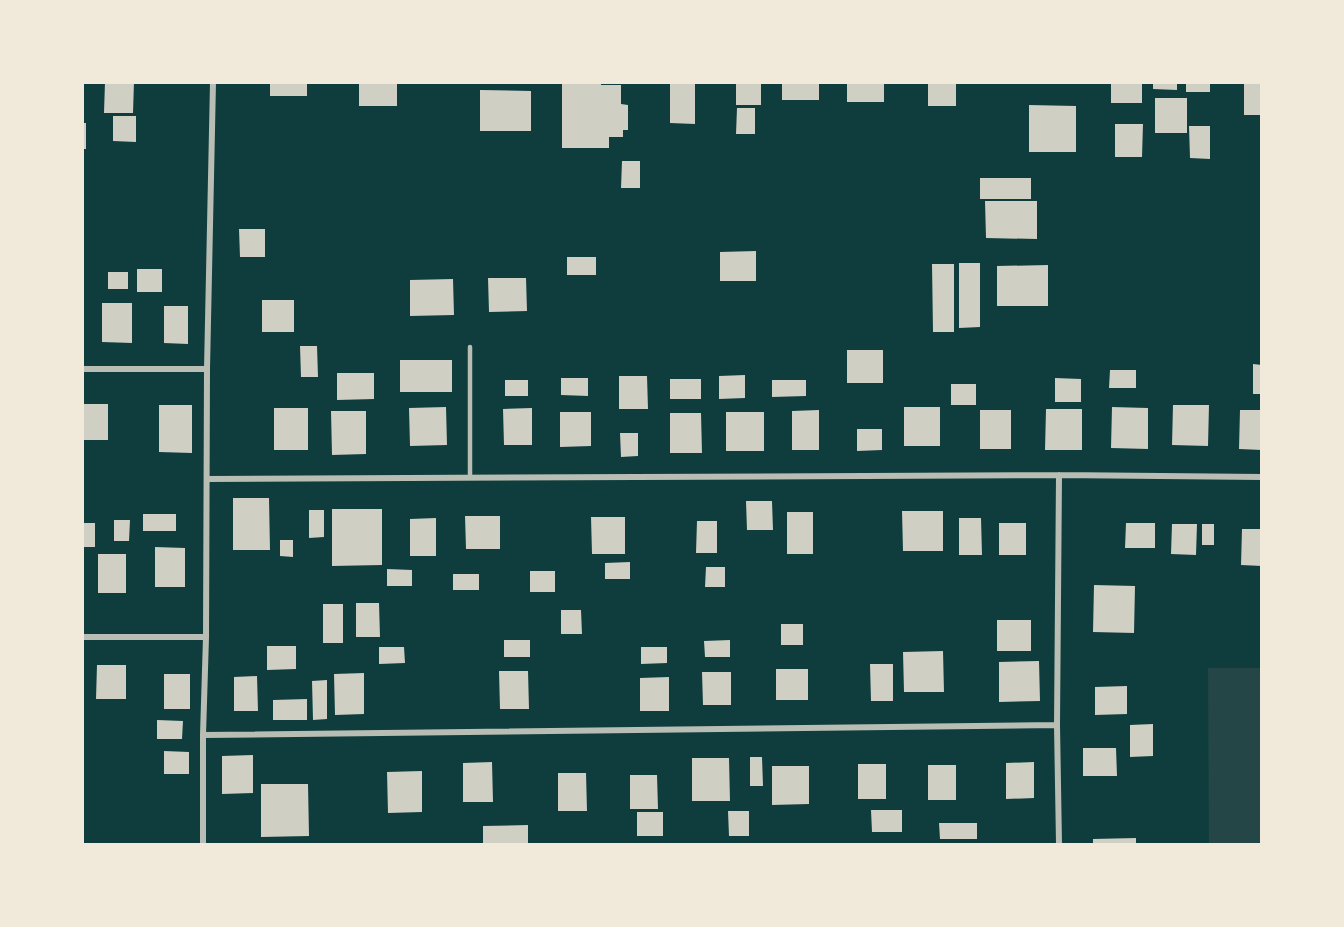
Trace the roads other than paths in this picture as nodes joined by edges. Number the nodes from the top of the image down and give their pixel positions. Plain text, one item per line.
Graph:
1 (213, 82) edge
2 (470, 347) dead end
3 (82, 369) edge
4 (207, 369) junction
5 (1059, 475) junction
6 (470, 477) junction
7 (1262, 477) edge
8 (207, 479) junction
9 (82, 637) edge
10 (206, 637) junction
11 (1057, 725) junction
12 (202, 735) junction
13 (203, 844) edge
14 (1059, 844) edge

1 - 4 street
2 - 6 lane
3 - 4 street
4 - 8 street
5 - 6 street
5 - 7 street
5 - 11 street
6 - 8 street
8 - 10 street
9 - 10 street
10 - 12 street
11 - 12 street
11 - 14 street
12 - 13 street

